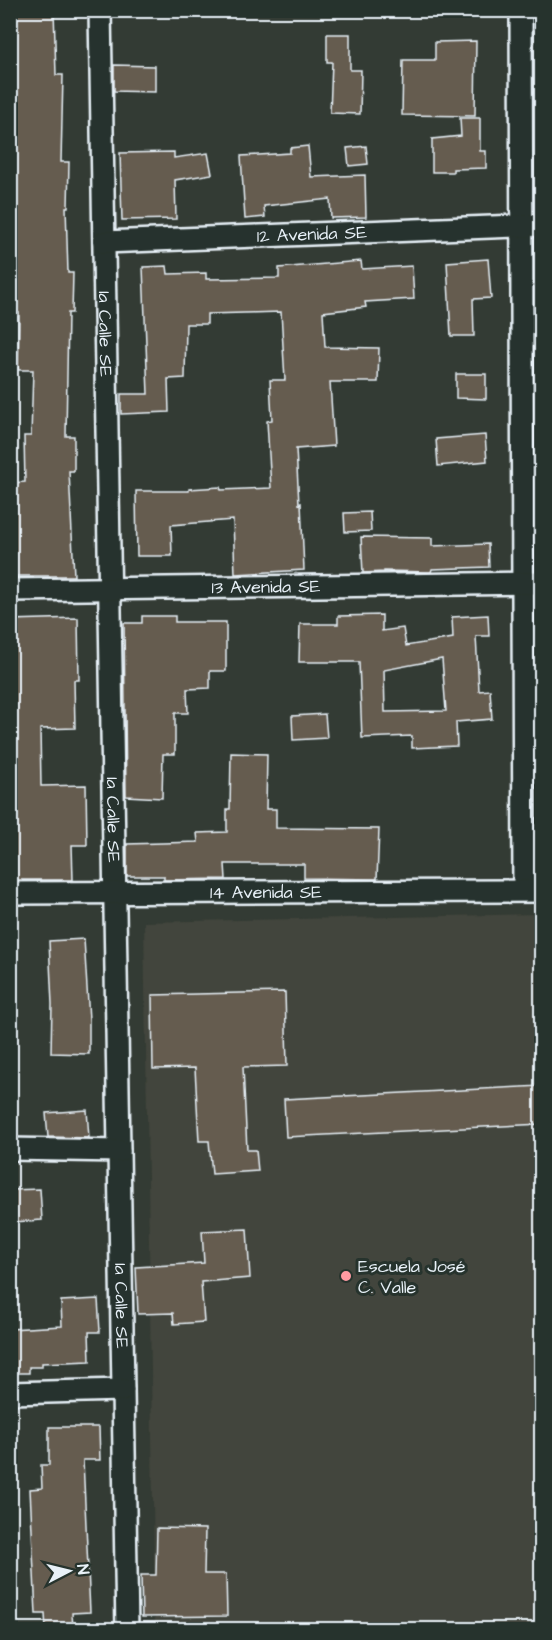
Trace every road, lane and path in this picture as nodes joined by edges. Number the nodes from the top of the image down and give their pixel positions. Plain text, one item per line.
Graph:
1 (100, 10) edge
2 (521, 10) edge
3 (532, 225) edge
4 (104, 242) junction
5 (532, 583) edge
6 (109, 589) junction
7 (10, 590) edge
8 (533, 890) edge
9 (114, 893) junction
10 (10, 894) edge
11 (10, 1149) edge
12 (119, 1151) junction
13 (123, 1390) junction
14 (10, 1393) edge
15 (127, 1629) edge

1 - 4 street, 1a Calle SE
2 - 3 street
3 - 4 street, 12 Avenida SE
3 - 5 street
4 - 6 street, 1a Calle SE
5 - 6 street, 13 Avenida SE
5 - 8 street
6 - 7 street, 13 Avenida SE
6 - 9 street, 1a Calle SE
8 - 9 street, 14 Avenida SE
9 - 10 street, 14 Avenida SE
9 - 12 street, 1a Calle SE
11 - 12 street
12 - 13 street, 1a Calle SE
13 - 14 street
13 - 15 street, 1a Calle SE

